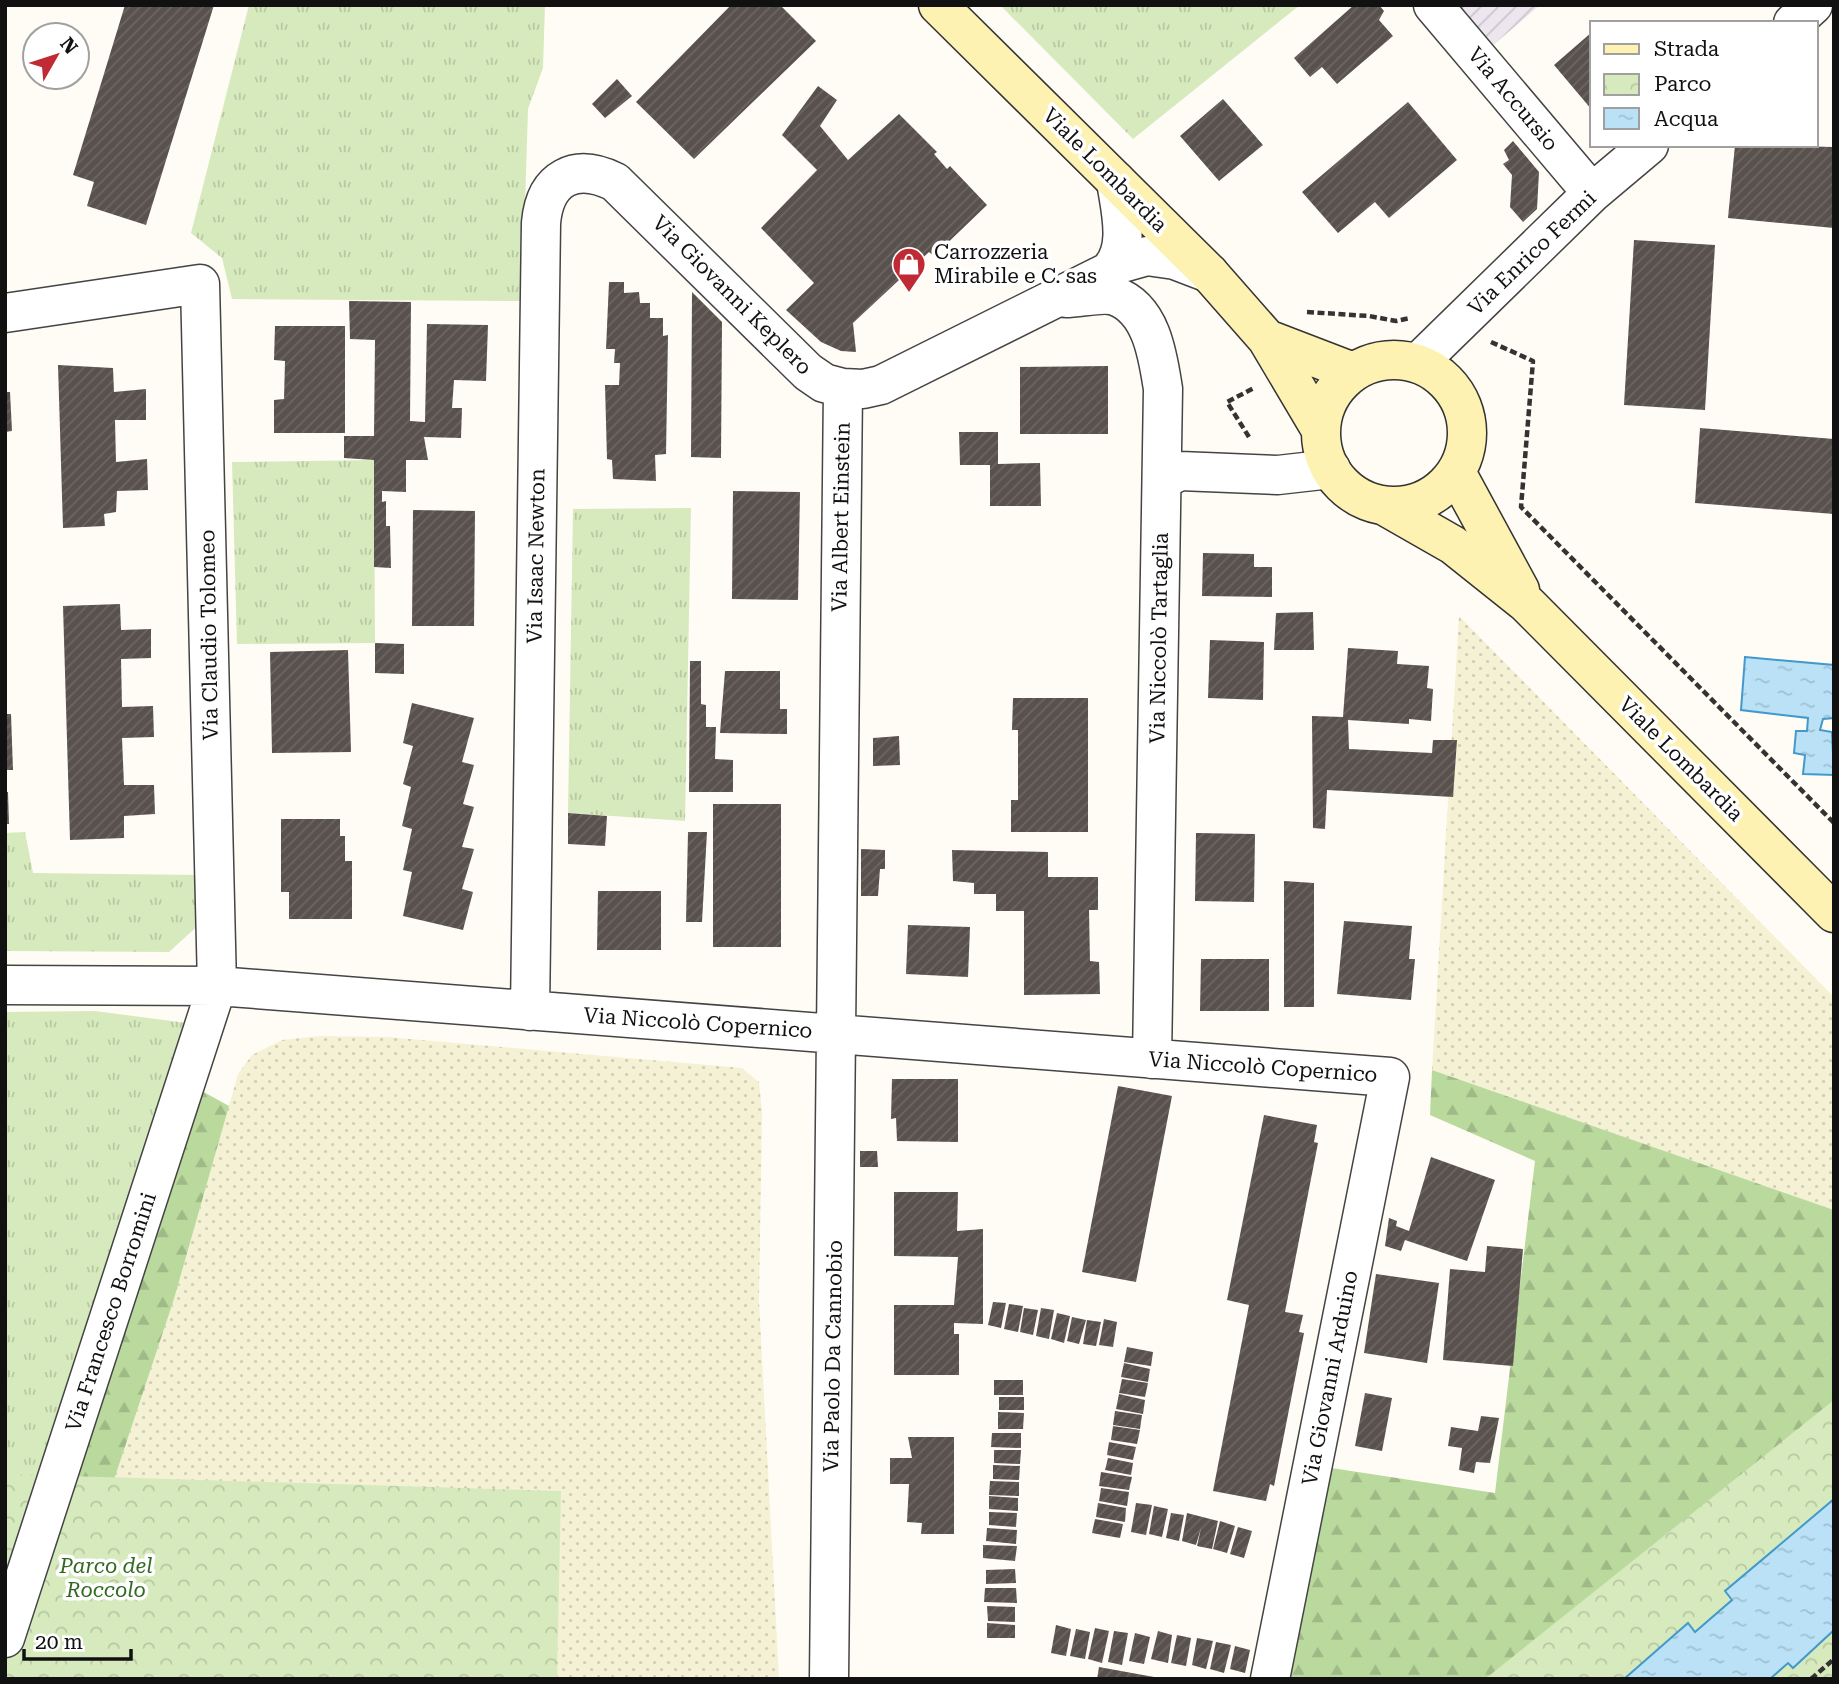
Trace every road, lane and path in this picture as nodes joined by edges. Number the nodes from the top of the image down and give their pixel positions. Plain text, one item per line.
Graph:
1 (938, 5) edge
2 (1433, 5) edge
3 (1813, 5) edge
4 (1795, 21) edge
5 (1647, 147) edge
6 (1116, 181) junction
7 (627, 191) joint
8 (1592, 193) junction
9 (1115, 265) junction
10 (1209, 273) junction
11 (1054, 299) junction
12 (1296, 307) dead end
13 (5, 313) edge
14 (1457, 325) junction
15 (1267, 339) junction
16 (1418, 363) junction
17 (1353, 372) junction
18 (843, 388) junction
19 (1321, 430) junction
20 (1331, 469) junction
21 (1456, 472) junction
22 (1161, 480) junction
23 (1383, 505) junction
24 (1527, 604) junction
25 (1834, 823) edge
26 (1834, 913) edge
27 (5, 985) edge
28 (218, 986) junction
29 (530, 1011) junction
30 (836, 1034) junction
31 (1152, 1059) junction
32 (1390, 1077) joint
33 (5, 1638) edge
34 (1834, 1659) edge
35 (829, 1679) edge
36 (1270, 1679) edge
37 (1811, 1679) edge

1 - 6 main road, Viale Lombardia
2 - 8 street, Via Accursio
3 - 4 street
5 - 8 street, Via Enrico Fermi
6 - 9 street
6 - 10 main road, Viale Lombardia
7 - 18 street, Via Giovanni Keplero
7 - 29 street, Via Isaac Newton
8 - 14 street, Via Enrico Fermi
9 - 10 street
9 - 11 street
10 - 15 main road, Viale Lombardia
11 - 18 street
11 - 22 street, Via Niccolò Tartaglia
12 - 14 path
13 - 28 street, Via Claudio Tolomeo
14 - 16 street, Via Enrico Fermi
14 - 25 path
15 - 17 main road, Viale Lombardia
15 - 19 main road, Viale Lombardia
16 - 17 main road
16 - 21 main road
17 - 19 main road, Viale Lombardia
18 - 30 street, Via Albert Einstein
19 - 20 main road, Viale Lombardia
20 - 22 street
20 - 23 main road, Viale Lombardia
21 - 23 main road
21 - 24 main road, Viale Lombardia
22 - 31 street, Via Niccolò Tartaglia
23 - 24 main road, Viale Lombardia
24 - 26 main road, Viale Lombardia
27 - 28 street, Via Niccolò Copernico
28 - 29 street, Via Niccolò Copernico
28 - 33 street, Via Francesco Borromini
29 - 30 street, Via Niccolò Copernico
30 - 31 street, Via Niccolò Copernico
30 - 35 street, Via Paolo Da Cannobio
31 - 32 street, Via Niccolò Copernico
32 - 36 street, Via Giovanni Arduino
34 - 37 path

